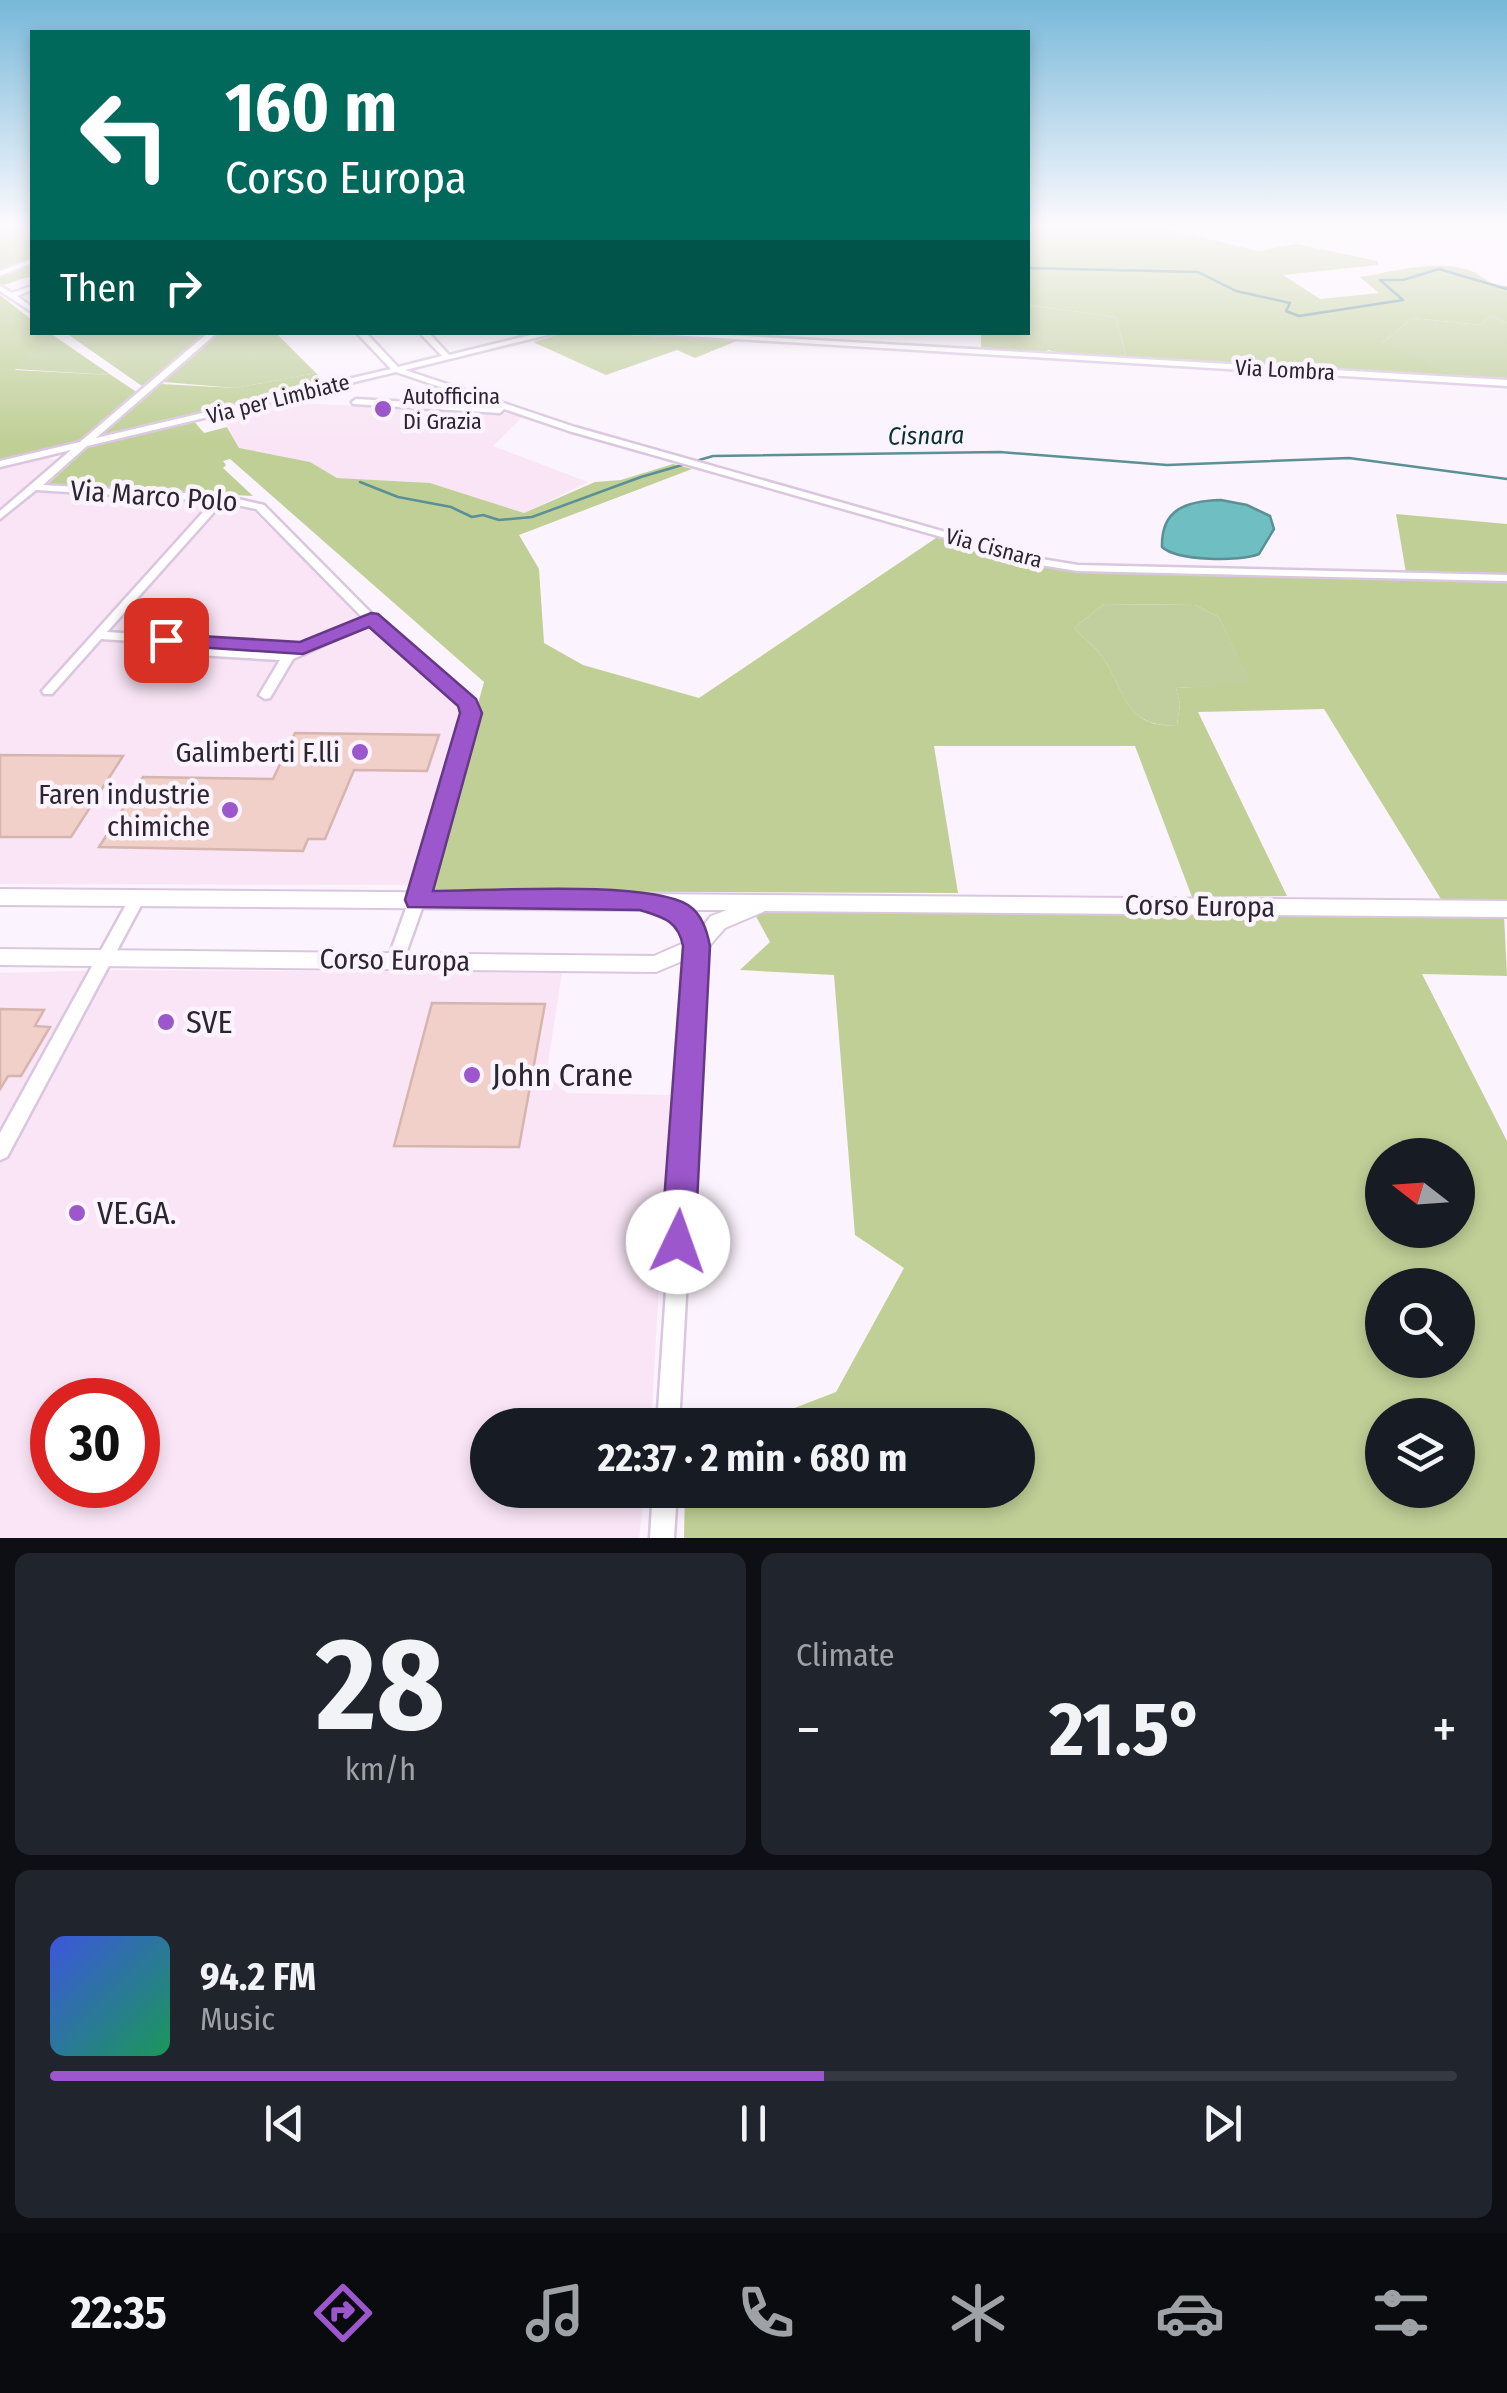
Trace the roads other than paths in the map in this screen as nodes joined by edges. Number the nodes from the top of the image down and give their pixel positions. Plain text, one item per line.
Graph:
1 (211, 335) edge
2 (363, 335) edge
3 (427, 335) edge
4 (543, 335) edge
5 (677, 335) edge
6 (448, 358) junction
7 (397, 370) junction
8 (1507, 382) edge
9 (356, 402) dead end
10 (519, 410) junction
11 (83, 445) junction
12 (0, 464) edge
13 (34, 488) junction
14 (221, 498) junction
15 (0, 516) edge
16 (1507, 578) edge
17 (371, 618) junction
18 (94, 640) junction
19 (303, 648) junction
20 (288, 657) junction
21 (48, 691) dead end
22 (265, 695) dead end
23 (0, 897) edge
24 (137, 898) junction
25 (418, 900) junction
26 (640, 900) junction
27 (772, 902) junction
28 (1507, 909) edge
29 (697, 946) junction
30 (0, 956) edge
31 (106, 958) junction
32 (396, 959) junction
33 (0, 1151) edge
34 (669, 1408) edge
35 (664, 1508) edge
36 (662, 1538) edge

1 - 11 street
2 - 7 street
3 - 6 street
4 - 6 street, Via per Limbiate
5 - 8 street, Via Lombra
6 - 7 street, Via per Limbiate
7 - 10 street, Via Cisnara
7 - 11 street, Via per Limbiate
9 - 10 street
10 - 16 street, Via Cisnara
11 - 12 street, Via per Limbiate
11 - 13 street
13 - 14 street, Via Marco Polo
13 - 15 street
14 - 17 street, Via Marco Polo
14 - 18 street
17 - 19 street
17 - 25 street, Via Marco Polo
18 - 19 street
18 - 20 street
18 - 21 street
19 - 20 street
20 - 22 street
23 - 24 street, Corso Europa
24 - 25 street, Corso Europa
24 - 31 street
25 - 26 street, Corso Europa
25 - 32 street, Via Marco Polo
26 - 27 street, Corso Europa
26 - 29 street
27 - 28 street, Corso Europa
27 - 29 street, Corso Europa
29 - 32 street, Corso Europa
29 - 34 street
30 - 31 street, Corso Europa
31 - 32 street, Corso Europa
31 - 33 street
35 - 36 street

